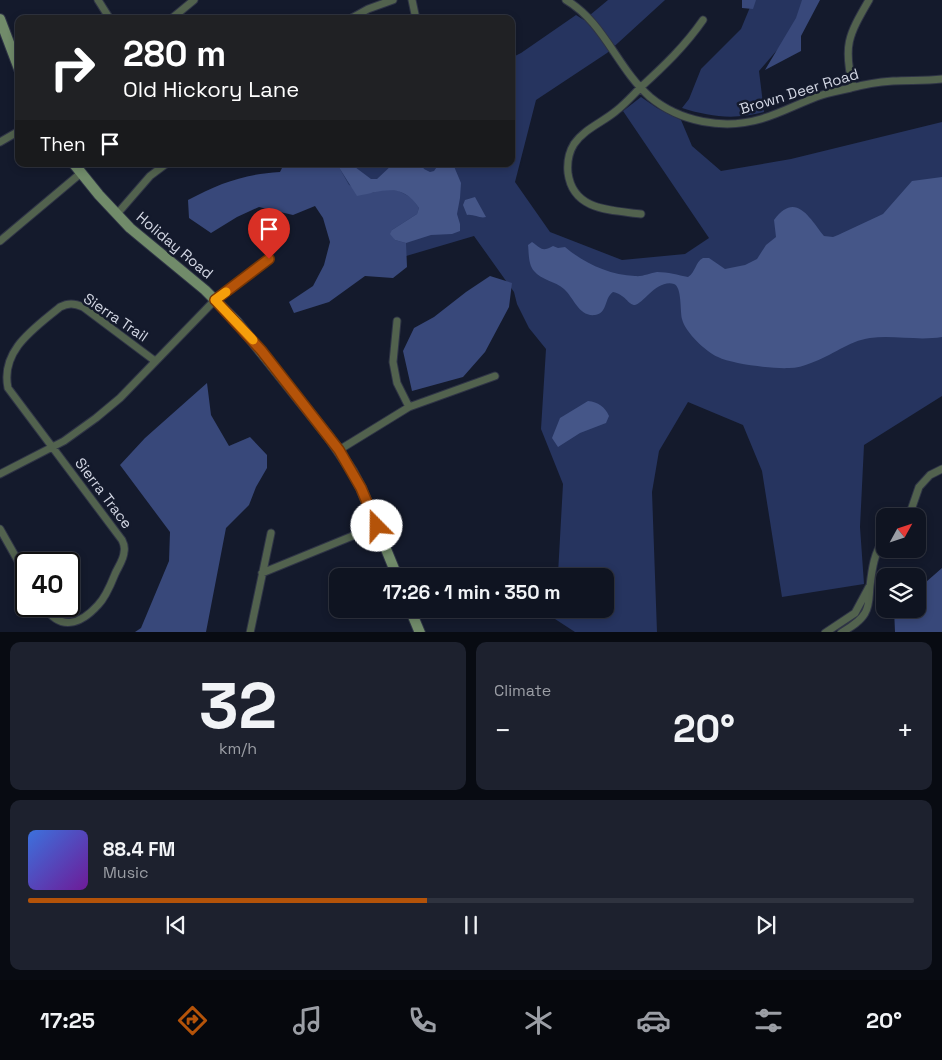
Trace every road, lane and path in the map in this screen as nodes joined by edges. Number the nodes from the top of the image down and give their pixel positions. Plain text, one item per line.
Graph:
1 (98, 0) edge
2 (194, 0) edge
3 (393, 0) edge
4 (412, 0) edge
5 (566, 0) edge
6 (868, 0) edge
7 (107, 15) edge
8 (176, 15) edge
9 (357, 15) edge
10 (415, 15) edge
11 (703, 20) dead end
12 (1, 26) edge
13 (15, 59) edge
14 (942, 79) edge
15 (853, 87) junction
16 (641, 88) junction
17 (15, 133) edge
18 (0, 142) edge
19 (76, 167) edge
20 (162, 167) edge
21 (81, 174) junction
22 (116, 214) junction
23 (640, 214) dead end
24 (0, 241) edge
25 (269, 259) dead end
26 (215, 300) junction
27 (397, 321) dead end
28 (155, 361) junction
29 (495, 376) dead end
30 (409, 407) junction
31 (52, 448) junction
32 (339, 450) junction
33 (942, 469) edge
34 (0, 474) edge
35 (912, 508) edge
36 (377, 526) junction
37 (0, 529) edge
38 (271, 533) dead end
39 (876, 554) edge
40 (15, 556) edge
41 (394, 568) edge
42 (262, 573) junction
43 (870, 584) junction
44 (52, 617) edge
45 (414, 618) edge
46 (250, 632) edge
47 (420, 632) edge
48 (825, 632) edge
49 (840, 632) edge

1 - 7 street
2 - 8 street
3 - 9 street
4 - 10 street
5 - 16 street, Brown Deer Road
6 - 15 street
11 - 16 street
12 - 13 street
14 - 15 street, Brown Deer Road
15 - 16 street, Brown Deer Road
16 - 23 street
17 - 18 street
19 - 21 street, Holiday Road
20 - 22 street
21 - 22 street, Holiday Road
21 - 24 street
22 - 26 street, Holiday Road
25 - 26 street
26 - 28 street
26 - 32 street, Holiday Road
27 - 30 street
28 - 31 street
28 - 31 street, Sierra Trail
29 - 30 street
30 - 32 street
31 - 34 street
31 - 44 street, Sierra Trace
32 - 36 street, Holiday Road
33 - 35 street
36 - 41 street, Holiday Road
36 - 42 street
37 - 40 street
38 - 42 street
39 - 43 street
42 - 46 street
43 - 48 street
43 - 49 street
45 - 47 street

